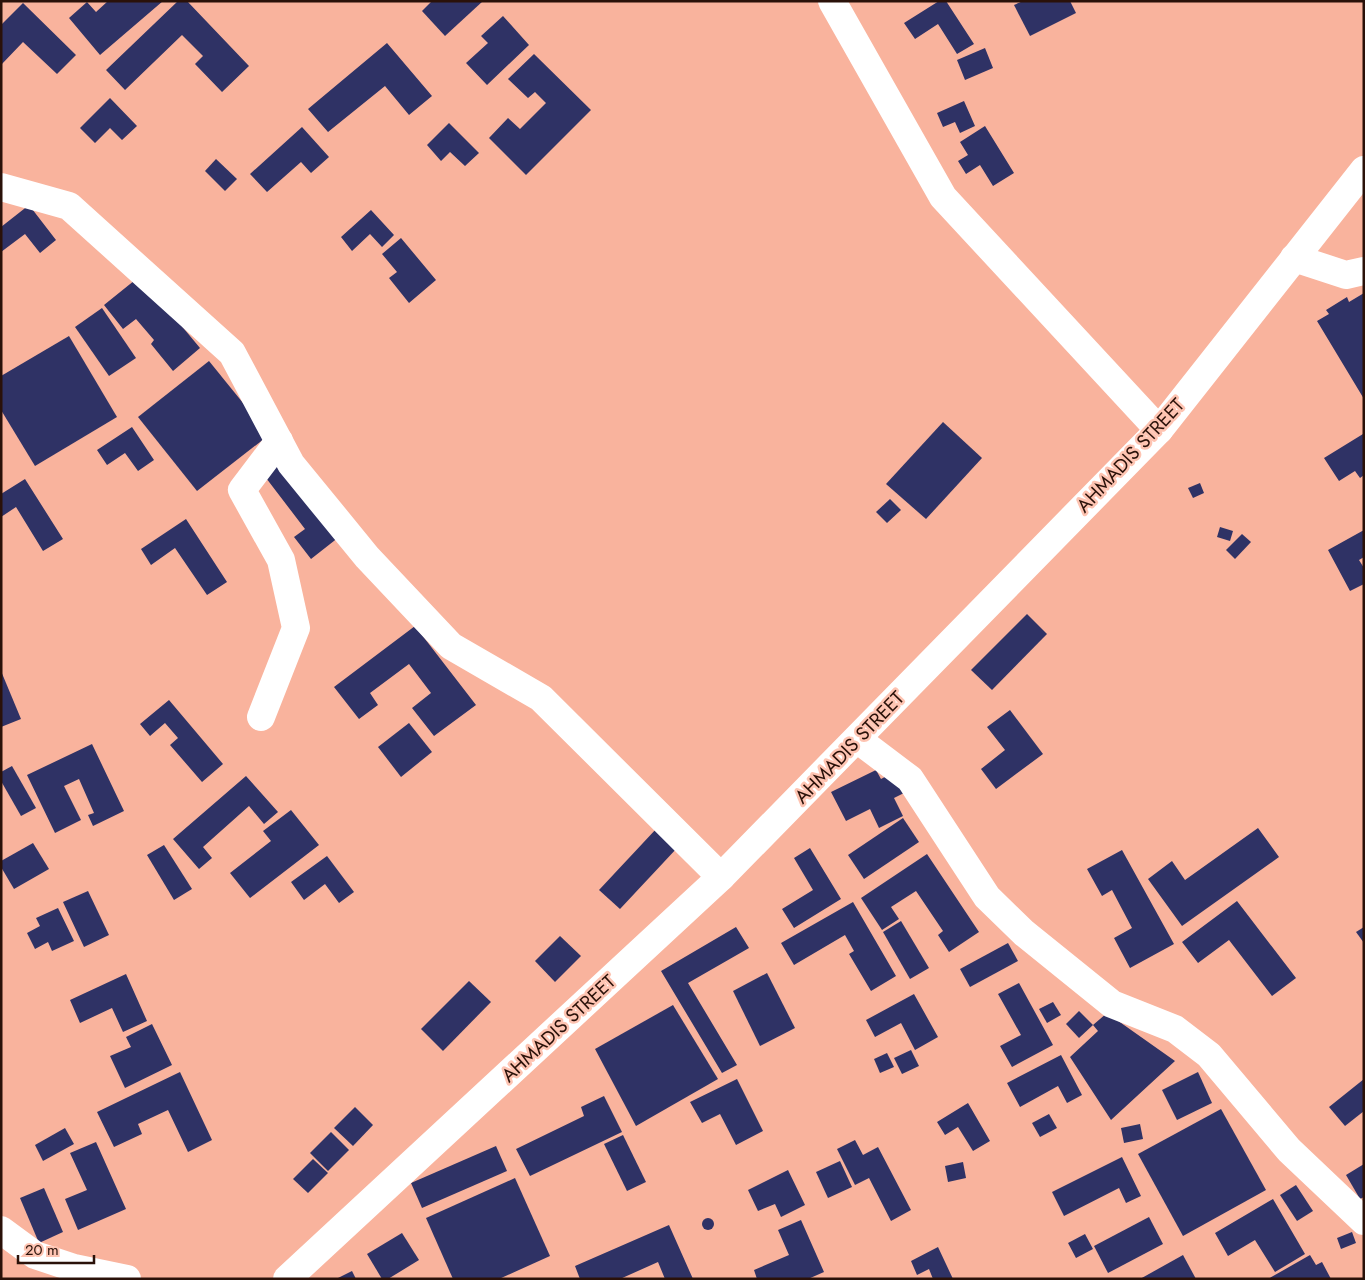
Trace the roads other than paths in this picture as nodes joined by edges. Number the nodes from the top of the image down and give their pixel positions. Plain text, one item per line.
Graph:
1 (832, 1) edge
2 (1364, 170) edge
3 (1, 187) edge
4 (1294, 258) junction
5 (1364, 271) edge
6 (1158, 430) junction
7 (279, 441) junction
8 (261, 717) dead end
9 (857, 739) junction
10 (721, 877) junction
11 (1364, 1221) edge
12 (1, 1230) edge
13 (294, 1276) edge
14 (127, 1279) edge

1 - 6 street
2 - 4 street, AHMADIS STREET
3 - 7 street
4 - 5 street
4 - 6 street, AHMADIS STREET
6 - 9 street, AHMADIS STREET
7 - 8 street
7 - 10 street
9 - 10 street, AHMADIS STREET
9 - 11 street
10 - 13 street, AHMADIS STREET
12 - 14 street

